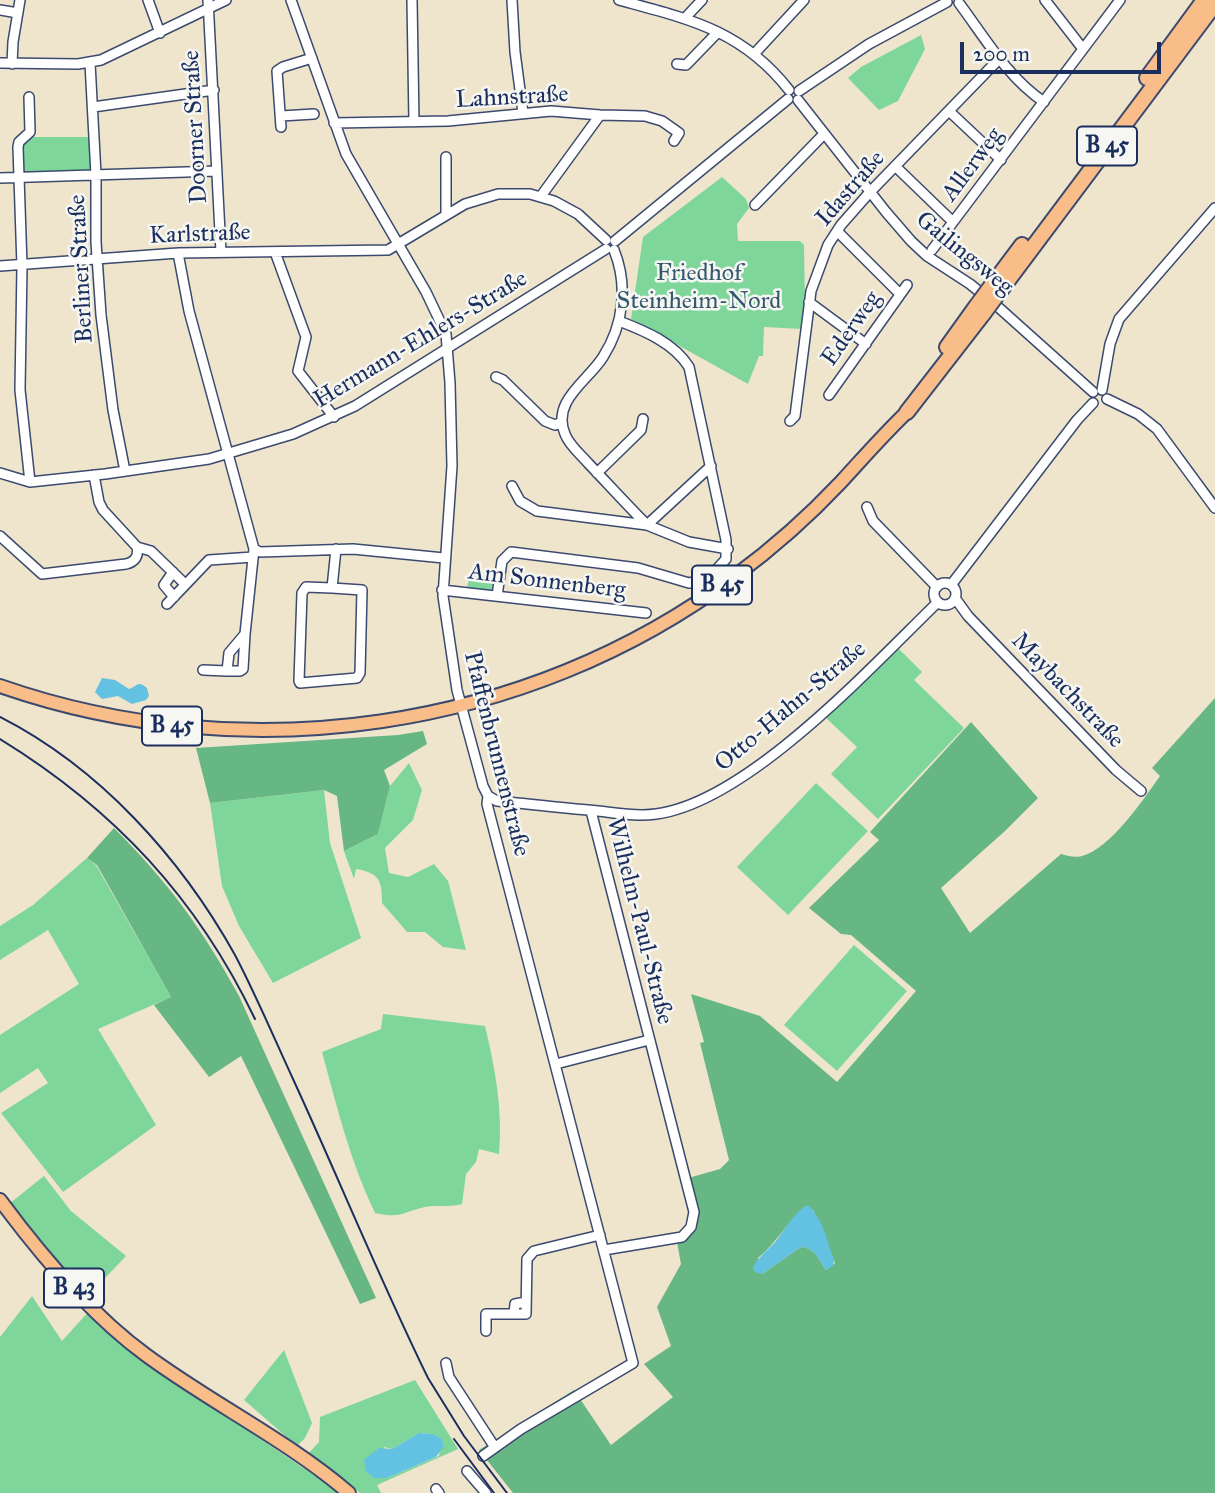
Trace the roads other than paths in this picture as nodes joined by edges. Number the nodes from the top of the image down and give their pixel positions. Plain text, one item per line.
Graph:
1 (20, 0) edge
2 (148, 0) edge
3 (226, 0) edge
4 (289, 0) edge
5 (412, 0) edge
6 (512, 0) edge
7 (619, 0) edge
8 (702, 0) edge
9 (804, 0) edge
10 (1045, 0) edge
11 (1120, 0) edge
12 (1204, 0) edge
13 (947, 1) edge
14 (960, 2) edge
15 (209, 4) edge
16 (1215, 4) edge
17 (0, 10) edge
18 (18, 13) junction
19 (685, 18) junction
20 (718, 32) junction
21 (160, 33) junction
22 (1083, 49) junction
23 (755, 53) junction
24 (312, 58) junction
25 (1000, 58) junction
26 (0, 63) edge
27 (90, 63) junction
28 (12, 64) junction
29 (677, 64) dead end
30 (214, 90) junction
31 (793, 95) junction
32 (29, 97) dead end
33 (1044, 102) junction
34 (93, 107) junction
35 (949, 111) junction
36 (523, 113) junction
37 (314, 114) dead end
38 (600, 115) junction
39 (281, 116) junction
40 (414, 122) junction
41 (334, 123) junction
42 (281, 127) dead end
43 (824, 134) junction
44 (28, 135) junction
45 (40, 135) dead end
46 (674, 141) dead end
47 (446, 156) dead end
48 (1001, 160) junction
49 (895, 166) junction
50 (217, 171) junction
51 (96, 175) junction
52 (19, 177) junction
53 (0, 178) edge
54 (870, 192) junction
55 (541, 196) junction
56 (755, 205) dead end
57 (1215, 208) edge
58 (446, 215) junction
59 (953, 222) junction
60 (837, 231) junction
61 (610, 245) junction
62 (400, 246) junction
63 (932, 250) dead end
64 (221, 252) junction
65 (275, 252) junction
66 (178, 253) junction
67 (97, 260) junction
68 (22, 266) junction
69 (0, 267) edge
70 (907, 285) dead end
71 (996, 288) junction
72 (900, 294) junction
73 (809, 302) junction
74 (619, 321) junction
75 (866, 344) junction
76 (448, 347) junction
77 (496, 377) dead end
78 (1097, 391) junction
79 (829, 395) dead end
80 (1107, 400) junction
81 (1093, 403) junction
82 (904, 410) joint
83 (334, 417) junction
84 (643, 419) dead end
85 (790, 421) dead end
86 (562, 422) junction
87 (228, 455) junction
88 (711, 466) junction
89 (125, 471) junction
90 (597, 472) junction
91 (0, 474) edge
92 (94, 475) junction
93 (30, 482) junction
94 (512, 486) dead end
95 (867, 506) dead end
96 (1215, 508) edge
97 (647, 526) junction
98 (0, 536) edge
99 (137, 547) junction
100 (336, 548) junction
101 (727, 549) junction
102 (253, 553) junction
103 (444, 558) junction
104 (173, 572) junction
105 (185, 584) junction
106 (951, 585) junction
107 (937, 587) junction
108 (332, 588) junction
109 (442, 590) junction
110 (497, 596) junction
111 (953, 601) junction
112 (938, 603) junction
113 (646, 613) dead end
114 (245, 634) junction
115 (202, 670) dead end
116 (227, 671) junction
117 (0, 686) edge
118 (461, 706) junction
119 (1141, 791) dead end
120 (488, 796) junction
121 (591, 811) junction
122 (649, 1040) junction
123 (556, 1064) junction
124 (0, 1200) edge
125 (600, 1235) junction
126 (604, 1250) junction
127 (486, 1331) dead end
128 (446, 1363) dead end
129 (494, 1446) junction
130 (483, 1456) dead end
131 (467, 1471) dead end
132 (349, 1493) edge
133 (486, 1493) edge

1 - 18 street
2 - 21 street
3 - 15 street
4 - 24 street, Pfaffenbrunnenstraße
5 - 40 street
6 - 36 street
7 - 19 street, Gailingsweg
8 - 19 street
9 - 23 street
10 - 22 street
11 - 22 street, Allerweg
12 - 71 highway, B 45
13 - 14 street, Hermann-Ehlers-Straße
13 - 31 street, Hermann-Ehlers-Straße
14 - 25 street
15 - 21 street
15 - 30 street, Doorner Straße
16 - 71 highway, B 45
17 - 18 street
18 - 28 street
19 - 20 street, Gailingsweg
20 - 23 street, Gailingsweg
20 - 29 street
21 - 27 street
22 - 33 street, Allerweg
23 - 31 street, Gailingsweg
24 - 39 street
24 - 41 street, Pfaffenbrunnenstraße
25 - 33 street
25 - 35 street, Idastraße
26 - 28 street
27 - 28 street
27 - 34 street, Berliner Straße
30 - 34 street
30 - 50 street, Doorner Straße
31 - 43 street, Gailingsweg
31 - 61 street, Hermann-Ehlers-Straße
32 - 44 street
33 - 48 street, Allerweg
34 - 51 street, Berliner Straße
35 - 48 street
35 - 49 street, Idastraße
36 - 38 street, Lahnstraße
36 - 40 street, Lahnstraße
37 - 39 street
38 - 46 street, Lahnstraße
38 - 55 street
39 - 42 street
40 - 41 street, Lahnstraße
41 - 62 street, Pfaffenbrunnenstraße
43 - 54 street, Gailingsweg
43 - 56 street
44 - 45 street
44 - 52 street
47 - 58 street
48 - 59 street, Allerweg
49 - 54 street, Idastraße
49 - 59 street
50 - 51 street
50 - 64 street, Doorner Straße
51 - 52 street
51 - 67 street, Berliner Straße
52 - 53 street
52 - 68 street
54 - 60 street, Idastraße
54 - 78 street, Gailingsweg
55 - 58 street
55 - 61 street
57 - 78 street
58 - 62 street
59 - 63 street, Allerweg
60 - 72 street
60 - 73 street, Idastraße
61 - 74 street
61 - 76 street, Hermann-Ehlers-Straße
62 - 65 street, Karlstraße
62 - 76 street, Pfaffenbrunnenstraße
64 - 65 street, Karlstraße
64 - 66 street, Karlstraße
65 - 83 street
66 - 67 street, Karlstraße
66 - 87 street
67 - 68 street, Karlstraße
67 - 89 street, Berliner Straße
68 - 69 street, Karlstraße
68 - 93 street
70 - 72 street, Ederweg
71 - 82 highway, B 45, bridge
72 - 75 street, Ederweg
73 - 75 street
73 - 85 street, Idastraße
74 - 86 street
74 - 88 street
75 - 79 street, Ederweg
76 - 83 street, Hermann-Ehlers-Straße
76 - 103 street, Pfaffenbrunnenstraße
77 - 86 street
78 - 80 street
78 - 81 street
80 - 81 street
80 - 96 street
81 - 106 street
82 - 118 main road, B 45
83 - 87 street, Hermann-Ehlers-Straße
84 - 90 street
86 - 90 street
87 - 89 street, Hermann-Ehlers-Straße
87 - 102 street
88 - 97 street
88 - 101 street
89 - 92 street, Hermann-Ehlers-Straße
90 - 97 street
91 - 93 street, Hermann-Ehlers-Straße
92 - 93 street, Hermann-Ehlers-Straße
92 - 99 street
94 - 97 street
95 - 107 street
97 - 101 street
98 - 99 street
99 - 104 street
100 - 102 street
100 - 103 street
100 - 108 street
101 - 110 street
102 - 105 street
102 - 114 street
103 - 109 street, Pfaffenbrunnenstraße
104 - 105 street
104 - 105 street
106 - 107 street
106 - 111 street
107 - 112 street
108 - 108 street
109 - 110 street, Am Sonnenberg
109 - 118 street, Pfaffenbrunnenstraße
110 - 113 street, Am Sonnenberg
111 - 112 street
111 - 119 street, Maybachstraße
112 - 121 street, Otto-Hahn-Straße
114 - 116 street
114 - 116 street
115 - 116 street
117 - 118 main road, B 45
118 - 120 street, Pfaffenbrunnenstraße
120 - 121 street, Otto-Hahn-Straße
120 - 123 street, Pfaffenbrunnenstraße
121 - 122 street, Wilhelm-Paul-Straße
122 - 123 street, Wilhelm-Paul-Straße
122 - 126 street, Wilhelm-Paul-Straße
123 - 125 street, Pfaffenbrunnenstraße
124 - 132 main road, B 43
125 - 126 street, Pfaffenbrunnenstraße
125 - 127 street
126 - 129 street, Pfaffenbrunnenstraße
128 - 129 street
129 - 130 street, Pfaffenbrunnenstraße
131 - 133 street

